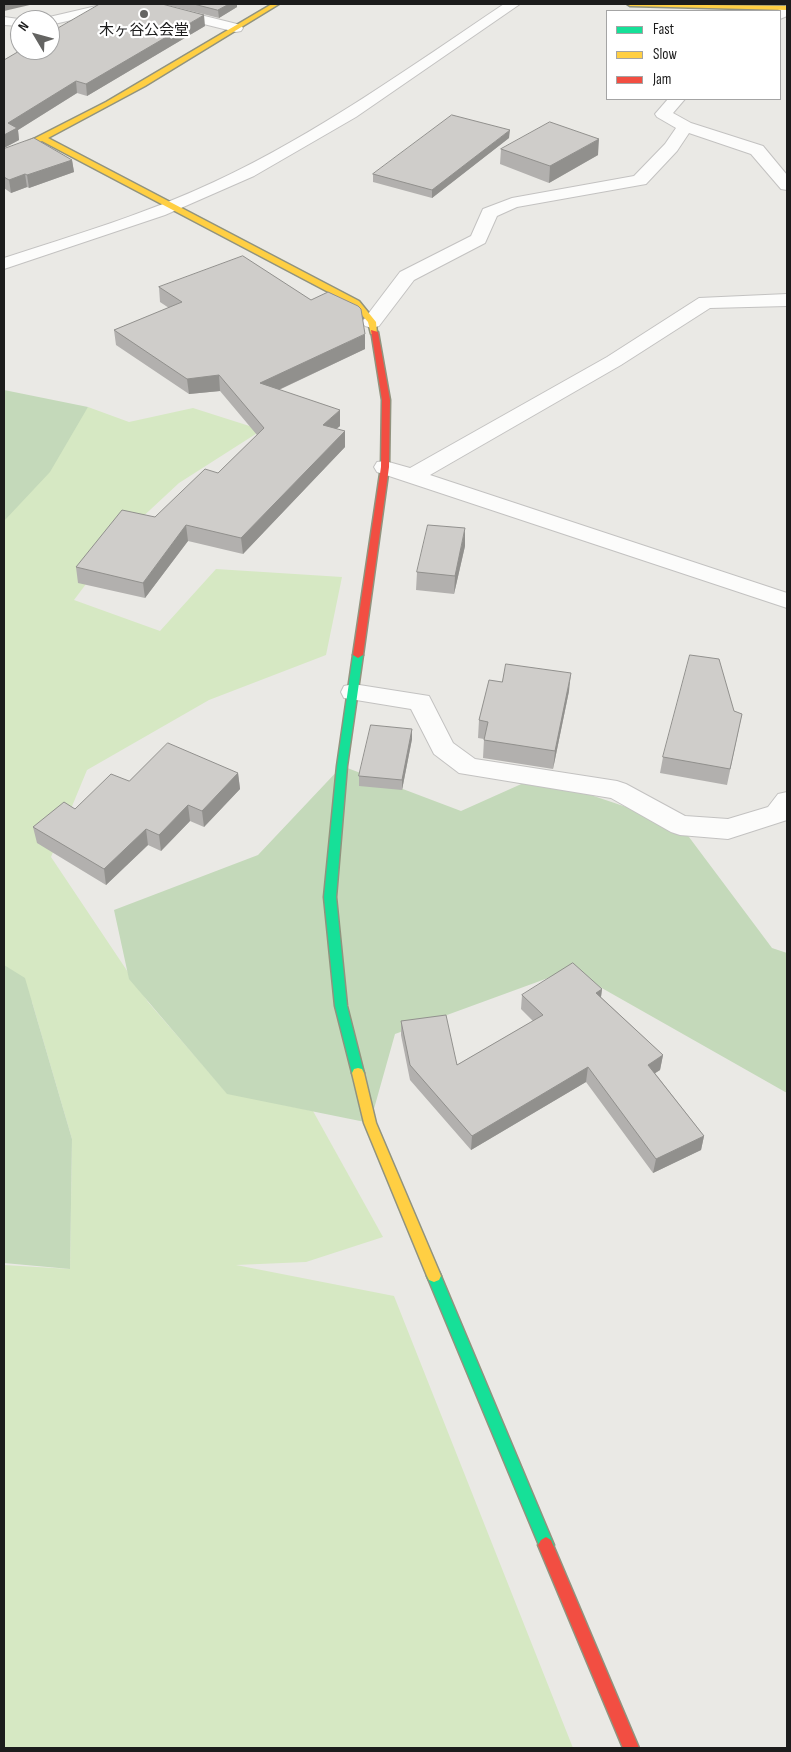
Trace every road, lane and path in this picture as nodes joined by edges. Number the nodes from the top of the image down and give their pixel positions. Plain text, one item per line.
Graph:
1 (128, 4) edge
2 (140, 4) edge
3 (276, 4) edge
4 (513, 4) edge
5 (630, 4) edge
6 (787, 8) edge
7 (60, 18) edge
8 (236, 28) junction
9 (676, 100) edge
10 (685, 126) junction
11 (44, 139) junction
12 (4, 156) edge
13 (787, 185) edge
14 (172, 206) junction
15 (4, 264) edge
16 (787, 300) edge
17 (372, 322) junction
18 (385, 467) junction
19 (412, 476) junction
20 (787, 601) edge
21 (352, 692) junction
22 (787, 801) edge
23 (630, 1748) edge

1 - 7 street
2 - 8 street
3 - 8 street
4 - 14 street
5 - 6 street
8 - 11 street
9 - 10 street
10 - 13 street
10 - 17 street
11 - 12 street
11 - 14 street
14 - 15 street
14 - 17 street
16 - 19 street
17 - 18 street
18 - 19 street
18 - 21 street
19 - 20 street
21 - 22 street
21 - 23 street

